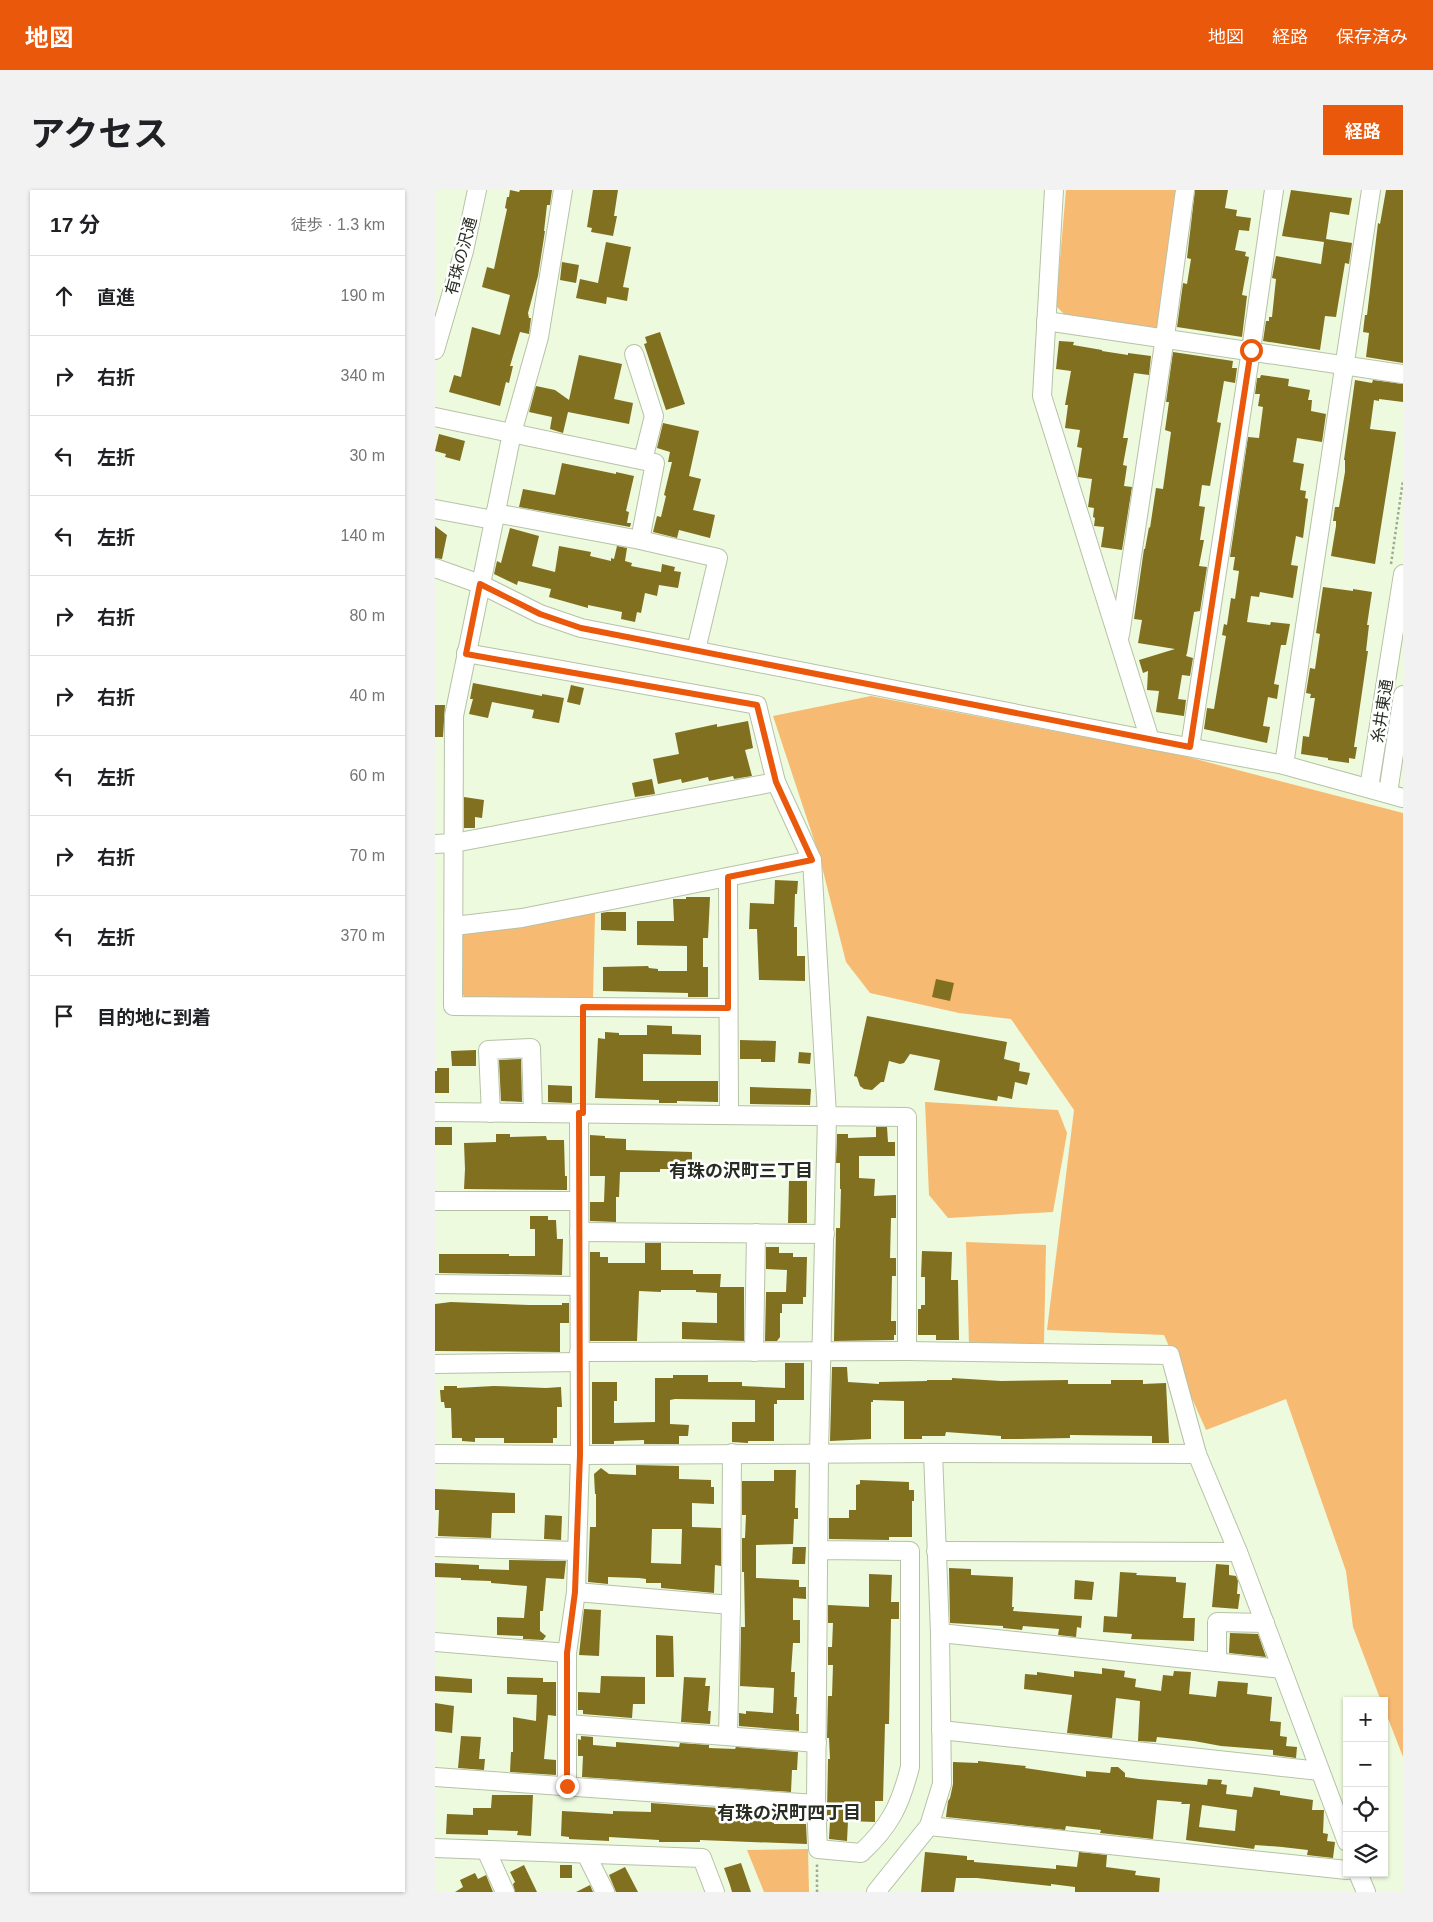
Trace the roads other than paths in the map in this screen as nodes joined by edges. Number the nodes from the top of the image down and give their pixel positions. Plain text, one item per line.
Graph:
1 (477, 190) edge
2 (563, 190) edge
3 (1054, 190) edge
4 (1185, 190) edge
5 (1274, 190) edge
6 (1371, 190) edge
7 (1046, 321) junction
8 (1165, 337) junction
9 (435, 350) edge
10 (1251, 350) junction
11 (634, 354) dead end
12 (1345, 364) junction
13 (1403, 374) edge
14 (435, 417) edge
15 (513, 432) junction
16 (643, 460) junction
17 (435, 508) edge
18 (494, 516) junction
19 (640, 540) junction
20 (435, 568) edge
21 (1403, 574) edge
22 (480, 584) junction
23 (1119, 640) junction
24 (696, 650) junction
25 (466, 654) junction
26 (1403, 695) edge
27 (1150, 740) junction
28 (1190, 747) junction
29 (1285, 765) junction
30 (776, 782) junction
31 (1369, 788) junction
32 (1396, 795) edge
33 (454, 843) junction
34 (435, 844) edge
35 (812, 860) junction
36 (728, 877) junction
37 (454, 926) junction
38 (728, 1008) junction
39 (435, 1112) edge
40 (491, 1112) junction
41 (533, 1113) junction
42 (581, 1113) junction
43 (729, 1114) junction
44 (827, 1115) junction
45 (435, 1201) edge
46 (579, 1202) junction
47 (579, 1232) junction
48 (756, 1233) junction
49 (825, 1234) junction
50 (435, 1284) edge
51 (579, 1286) junction
52 (907, 1351) junction
53 (754, 1352) junction
54 (821, 1352) junction
55 (579, 1357) junction
56 (435, 1364) edge
57 (933, 1452) junction
58 (732, 1453) junction
59 (819, 1453) junction
60 (435, 1454) edge
61 (1197, 1454) junction
62 (580, 1455) junction
63 (435, 1547) edge
64 (818, 1550) junction
65 (576, 1551) junction
66 (936, 1551) junction
67 (1238, 1552) junction
68 (575, 1592) junction
69 (731, 1605) junction
70 (1265, 1624) junction
71 (940, 1634) junction
72 (435, 1642) edge
73 (567, 1653) junction
74 (1217, 1662) junction
75 (1282, 1669) junction
76 (568, 1724) junction
77 (941, 1730) junction
78 (728, 1736) junction
79 (817, 1743) junction
80 (1320, 1771) junction
81 (435, 1777) edge
82 (567, 1786) junction
83 (816, 1804) junction
84 (929, 1826) junction
85 (1343, 1832) edge
86 (435, 1848) edge
87 (486, 1850) junction
88 (586, 1854) junction
89 (1343, 1870) edge
90 (1360, 1877) edge
91 (505, 1892) edge
92 (605, 1892) edge
93 (715, 1892) edge
94 (877, 1892) edge
95 (1366, 1892) edge

1 - 9 street, 有珠の沢通
2 - 15 street
3 - 7 street
4 - 8 street
5 - 10 street
6 - 12 street
7 - 8 street
7 - 23 street
8 - 10 street
8 - 23 street
10 - 12 street
10 - 28 street
11 - 16 street
12 - 13 street
12 - 29 street
14 - 15 street
15 - 16 street
15 - 18 street
16 - 19 street
17 - 18 street
18 - 19 street
18 - 22 street
19 - 24 street
20 - 22 street
21 - 31 street, 糸井東通
22 - 24 street
22 - 25 street
23 - 27 street
24 - 27 street
25 - 30 street
25 - 33 street
26 - 32 street, 糸井東通
27 - 28 street
28 - 29 street
29 - 31 street
30 - 33 street
30 - 35 street
31 - 32 street
33 - 34 street
33 - 37 street
35 - 36 street
35 - 44 street
36 - 37 street
36 - 38 street
37 - 38 street
38 - 43 street
39 - 40 street
40 - 41 street
40 - 41 street
41 - 42 street
42 - 43 street
42 - 46 street
43 - 44 street
44 - 49 street
44 - 52 street
45 - 46 street
46 - 47 street
47 - 48 street
47 - 51 street
48 - 49 street
48 - 53 street
49 - 54 street
50 - 51 street
51 - 55 street
52 - 54 street
52 - 61 street
53 - 54 street
53 - 55 street
54 - 59 street
55 - 56 street
55 - 62 street
57 - 59 street
57 - 61 street
57 - 66 street
58 - 59 street
58 - 62 street
58 - 69 street
59 - 64 street
60 - 62 street
61 - 67 street
62 - 65 street
63 - 65 street
64 - 79 street
64 - 83 street
65 - 68 street
66 - 67 street
66 - 71 street
67 - 70 street
68 - 69 street
68 - 73 street
69 - 78 street
70 - 74 street
70 - 75 street
71 - 74 street
71 - 77 street
72 - 73 street
73 - 76 street
74 - 75 street
75 - 80 street
76 - 78 street
76 - 82 street
77 - 80 street
77 - 84 street
78 - 79 street
79 - 83 street
80 - 85 street
81 - 82 street
82 - 83 street
84 - 89 street
84 - 94 street
86 - 87 street
87 - 88 street
87 - 91 street
88 - 92 street
88 - 93 street
90 - 95 street

